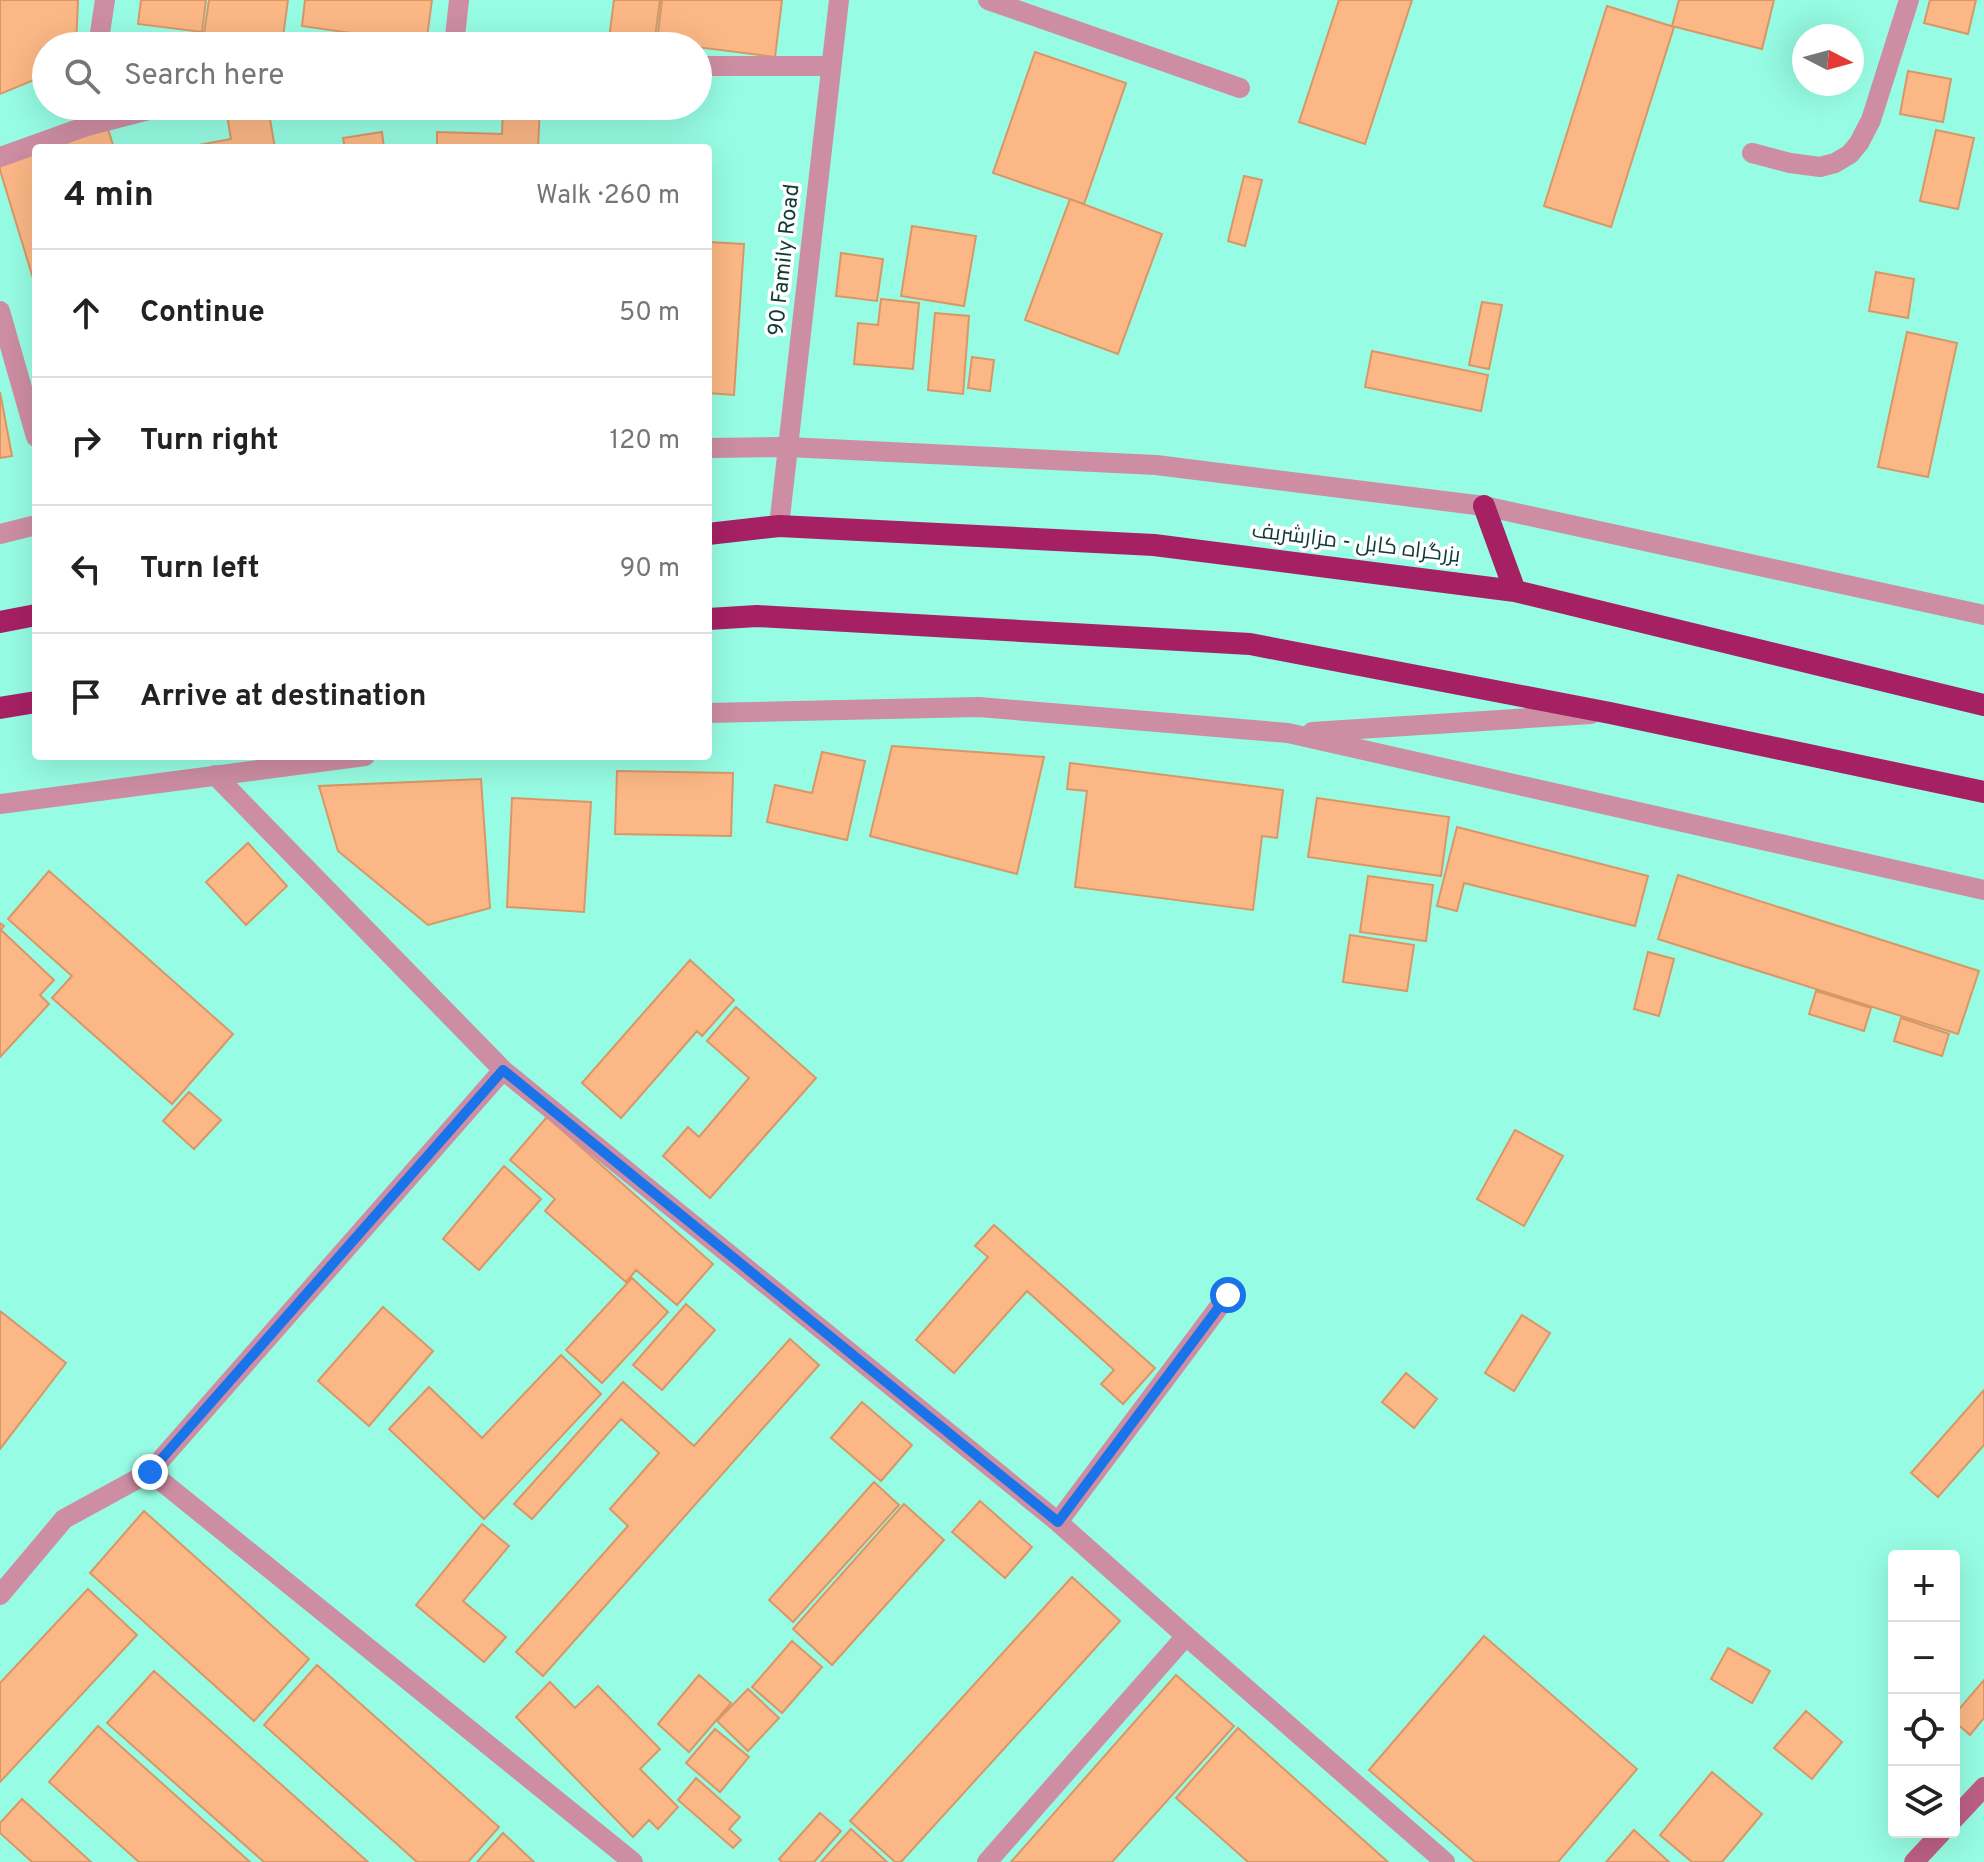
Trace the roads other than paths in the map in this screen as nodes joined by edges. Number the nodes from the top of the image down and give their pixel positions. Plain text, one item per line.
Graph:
1 (105, 0) edge
2 (459, 0) edge
3 (839, 0) edge
4 (988, 0) edge
5 (1909, 0) edge
6 (100, 32) edge
7 (456, 32) edge
8 (712, 66) edge
9 (830, 66) junction
10 (1240, 88) dead end
11 (80, 120) edge
12 (1752, 153) dead end
13 (0, 157) edge
14 (0, 311) edge
15 (32, 423) edge
16 (788, 447) junction
17 (712, 448) edge
18 (1484, 506) junction
19 (32, 526) edge
20 (779, 526) junction
21 (0, 534) edge
22 (712, 534) edge
23 (1515, 591) junction
24 (1984, 615) edge
25 (32, 616) edge
26 (712, 619) edge
27 (0, 622) edge
28 (32, 703) edge
29 (1984, 705) edge
30 (0, 708) edge
31 (712, 713) edge
32 (1610, 713) junction
33 (1288, 733) junction
34 (333, 760) edge
35 (215, 775) junction
36 (1984, 792) edge
37 (0, 804) edge
38 (1984, 890) edge
39 (503, 1070) junction
40 (1228, 1295) dead end
41 (150, 1472) junction
42 (1058, 1522) junction
43 (0, 1595) edge
44 (1186, 1636) junction
45 (1984, 1787) edge
46 (1960, 1813) edge
47 (1936, 1838) edge
48 (633, 1862) edge
49 (987, 1862) edge
50 (1445, 1862) edge
51 (1914, 1862) edge

1 - 6 street
2 - 7 street
3 - 9 street, 90 Family Road
4 - 10 street
5 - 12 street
8 - 9 street
9 - 16 street, 90 Family Road
11 - 13 street
14 - 15 street
16 - 17 street
16 - 18 street
16 - 20 street, 90 Family Road
18 - 23 highway
18 - 24 street
19 - 21 street
20 - 22 highway, بزرگراه کابل - مزارشریف
20 - 23 highway, بزرگراه کابل - مزارشریف
23 - 29 highway, بزرگراه کابل - مزارشریف
25 - 27 highway
26 - 32 highway
28 - 30 highway
31 - 33 street
32 - 33 street
32 - 36 highway
33 - 38 street
34 - 35 street
35 - 37 street
35 - 39 street
39 - 41 street
39 - 42 street
40 - 42 street
41 - 43 street
41 - 48 street
42 - 44 street
44 - 49 street
44 - 50 street
45 - 46 main road
47 - 51 main road

